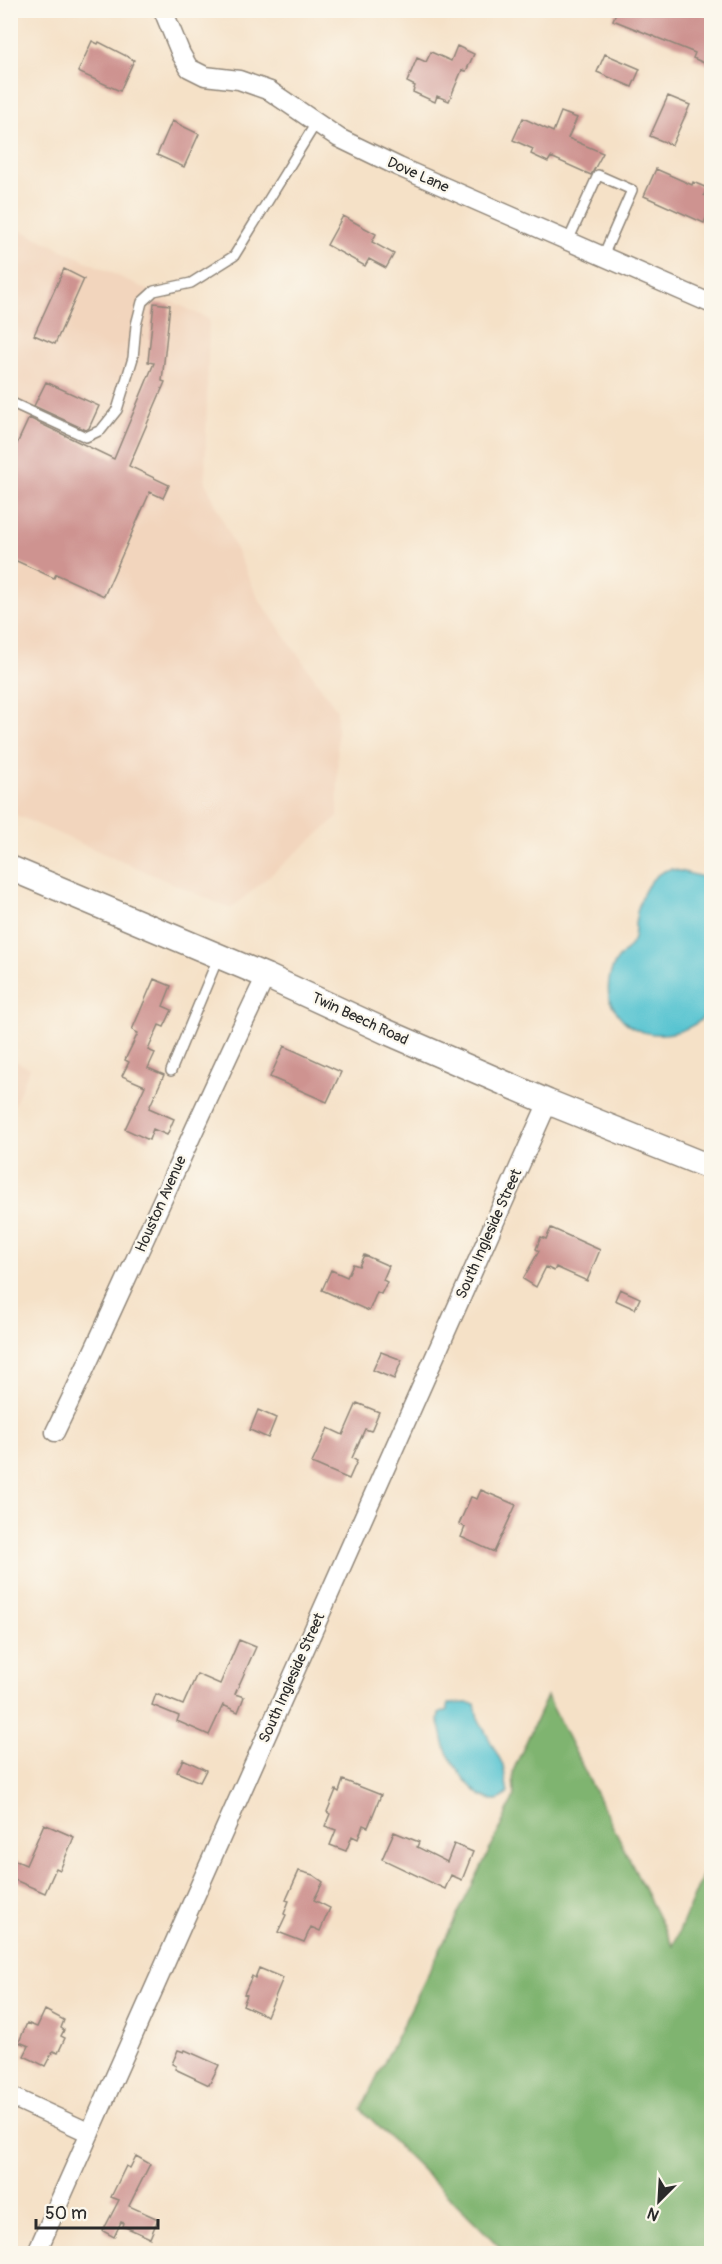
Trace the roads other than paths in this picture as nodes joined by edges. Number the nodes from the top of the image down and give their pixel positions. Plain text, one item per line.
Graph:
1 (163, 10) edge
2 (316, 123) junction
3 (568, 241) junction
4 (603, 256) junction
5 (711, 304) edge
6 (10, 402) edge
7 (10, 868) edge
8 (219, 956) junction
9 (266, 976) junction
10 (171, 1071) dead end
11 (548, 1102) junction
12 (711, 1168) edge
13 (55, 1432) dead end
14 (10, 2096) edge
15 (90, 2133) junction
16 (36, 2253) edge

1 - 2 street, Dove Lane
2 - 3 street, Dove Lane
2 - 6 lane
3 - 4 street, Dove Lane
3 - 4 lane
4 - 5 street, Dove Lane
7 - 8 street, Twin Beech Road
8 - 9 street, Twin Beech Road
8 - 10 lane
9 - 11 street, Twin Beech Road
9 - 13 street, Houston Avenue
11 - 12 street, Twin Beech Road
11 - 15 street, South Ingleside Street
14 - 15 street
15 - 16 street, South Ingleside Street

